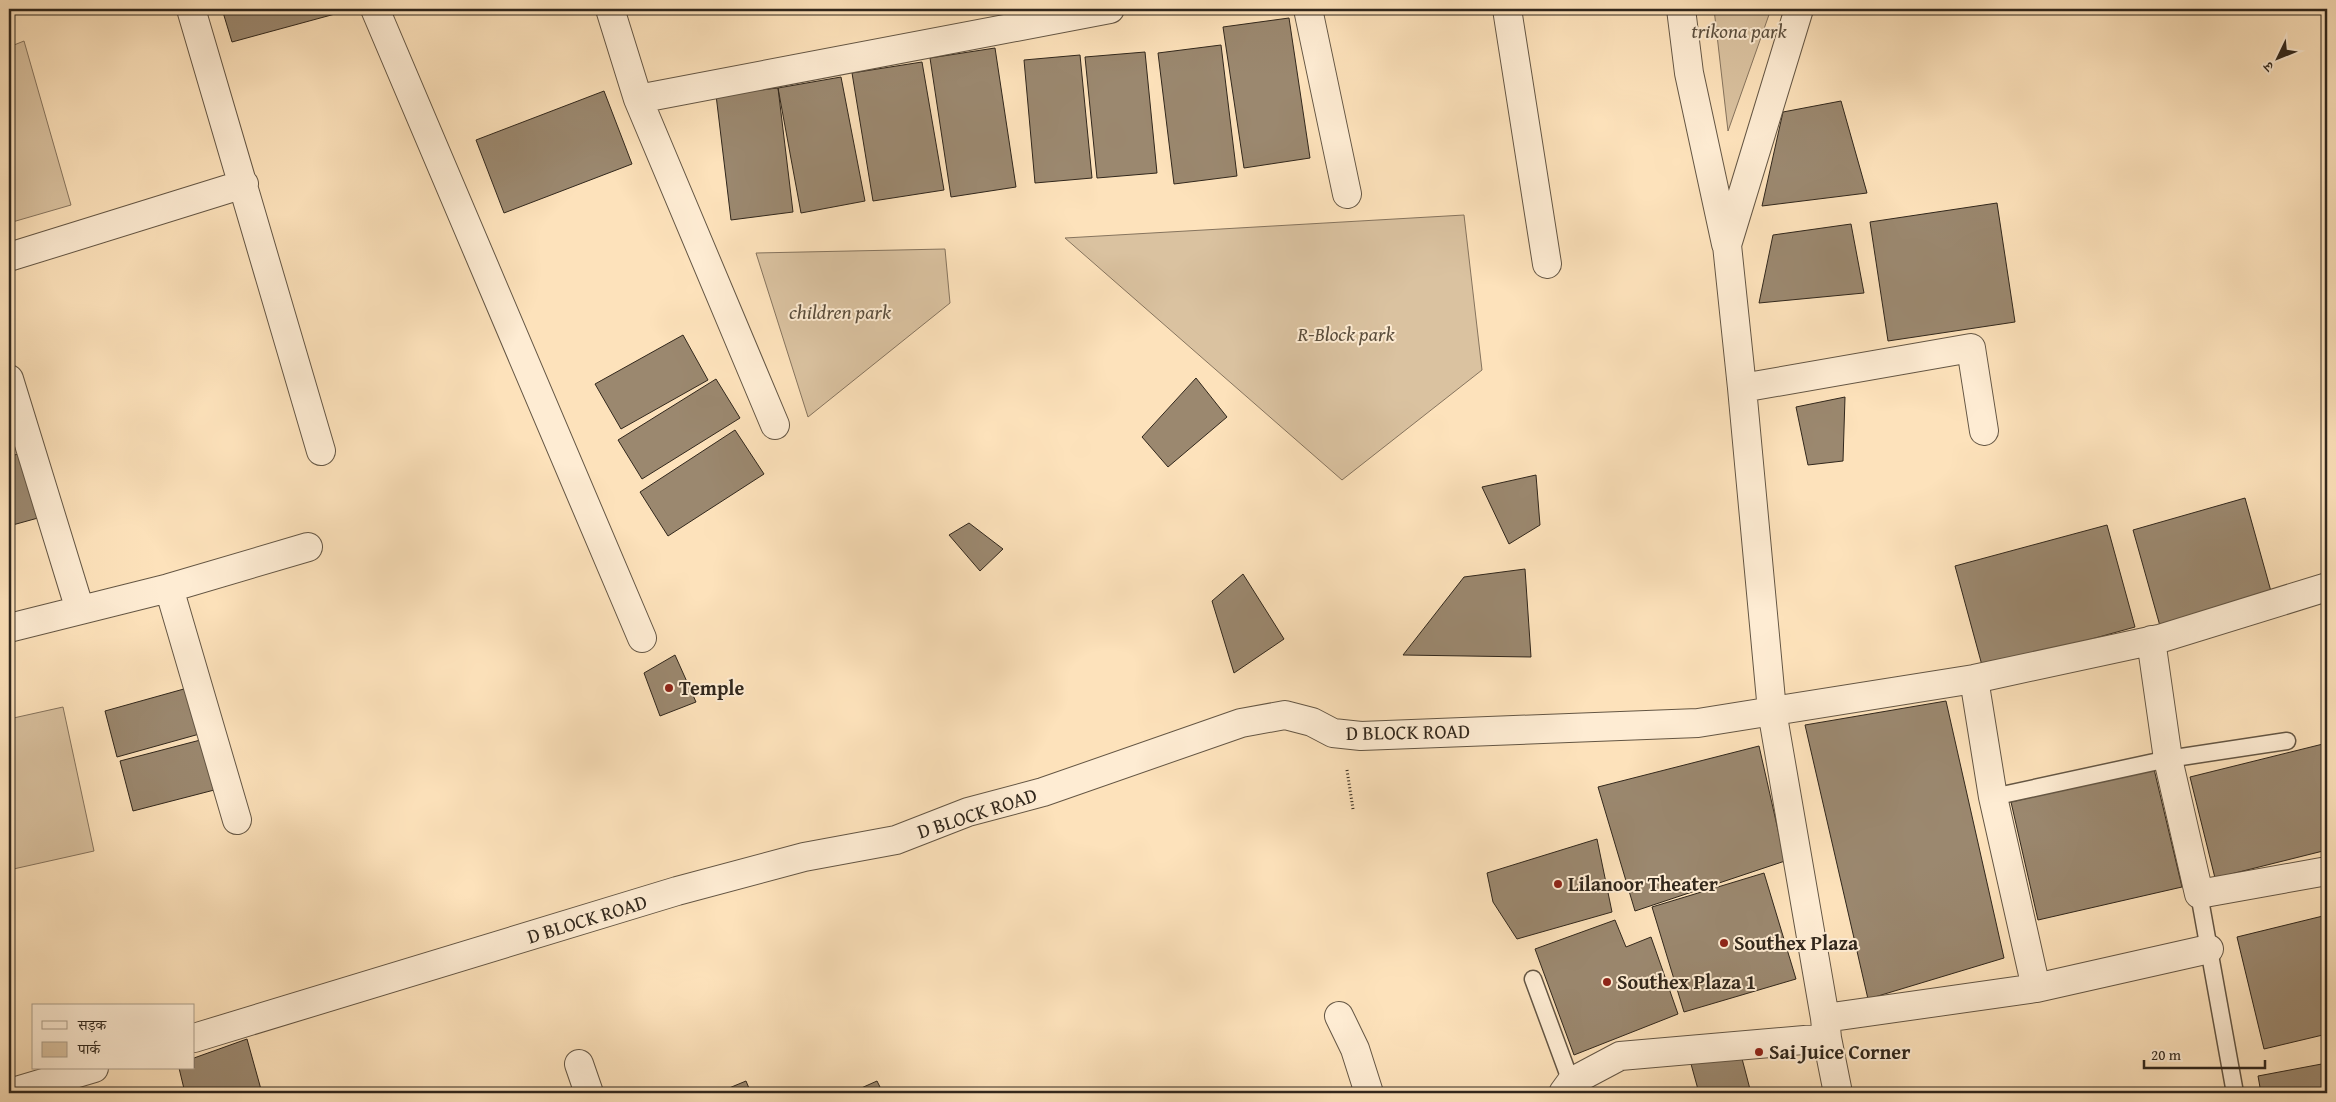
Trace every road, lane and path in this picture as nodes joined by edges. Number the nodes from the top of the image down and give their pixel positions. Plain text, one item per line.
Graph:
1 (191, 9) edge
2 (375, 9) edge
3 (610, 9) edge
4 (1110, 9) edge
5 (1308, 9) edge
6 (1507, 9) edge
7 (1681, 9) edge
8 (1799, 9) edge
9 (638, 98) junction
10 (244, 184) junction
11 (1347, 194) dead end
12 (1727, 245) junction
13 (9, 256) edge
14 (1547, 264) dead end
15 (9, 379) edge
16 (1742, 388) junction
17 (774, 425) dead end
18 (1984, 431) dead end
19 (321, 451) dead end
20 (308, 547) dead end
21 (2327, 587) edge
22 (169, 588) junction
23 (80, 610) junction
24 (9, 628) edge
25 (642, 638) dead end
26 (2151, 640) junction
27 (1974, 679) junction
28 (1772, 711) junction
29 (2287, 741) dead end
30 (2168, 759) junction
31 (1993, 797) junction
32 (237, 820) dead end
33 (2327, 871) edge
34 (2199, 894) junction
35 (2209, 949) junction
36 (1533, 979) dead end
37 (2036, 988) junction
38 (1339, 1016) dead end
39 (1826, 1028) junction
40 (195, 1038) edge
41 (579, 1064) dead end
42 (87, 1070) edge
43 (1567, 1088) edge
44 (10, 1093) edge
45 (589, 1093) edge
46 (1369, 1093) edge
47 (1838, 1093) edge
48 (2234, 1093) edge

1 - 10 street
2 - 25 street
3 - 9 street
4 - 9 street
5 - 11 street
6 - 14 street
7 - 12 street
8 - 12 street
9 - 17 street
10 - 13 street
10 - 19 street
12 - 16 street
15 - 23 street
16 - 18 street
16 - 28 street
20 - 22 street
21 - 26 street, D BLOCK ROAD
22 - 23 street
22 - 32 street
23 - 24 street
26 - 27 street, D BLOCK ROAD
26 - 30 street
27 - 28 street, D BLOCK ROAD
27 - 31 street
28 - 39 street
28 - 40 street, D BLOCK ROAD
29 - 30 lane
30 - 31 lane
30 - 34 street
31 - 37 street
33 - 34 street
34 - 35 lane
35 - 37 street
35 - 48 lane
36 - 43 lane
37 - 39 street
38 - 46 street
39 - 43 street
39 - 47 street
41 - 45 street
42 - 44 street

